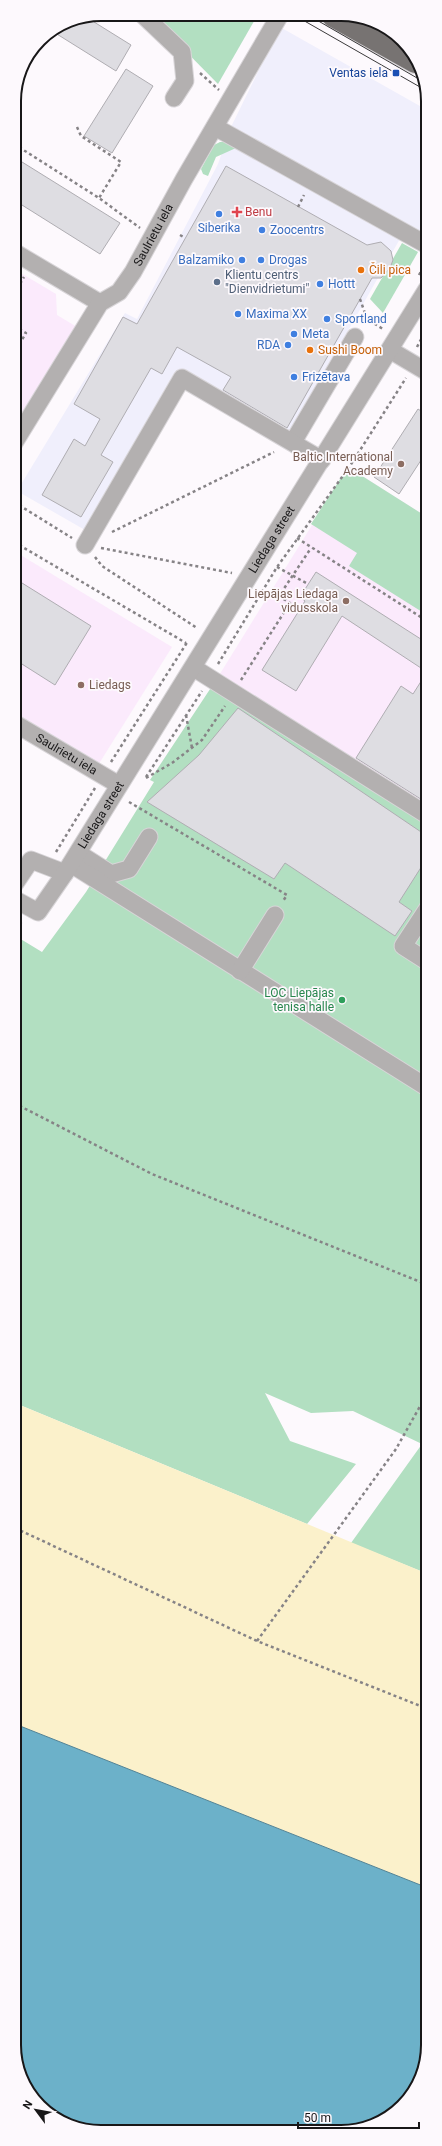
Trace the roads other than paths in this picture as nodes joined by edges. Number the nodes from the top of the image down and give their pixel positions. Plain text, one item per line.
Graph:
1 (149, 21) edge
2 (277, 21) edge
3 (342, 21) edge
4 (409, 59) edge
5 (174, 98) dead end
6 (215, 127) junction
7 (421, 242) edge
8 (21, 256) edge
9 (421, 299) edge
10 (100, 303) junction
11 (356, 337) dead end
12 (390, 350) junction
13 (421, 369) edge
14 (21, 432) edge
15 (293, 442) junction
16 (322, 460) junction
17 (85, 545) road end
18 (194, 668) junction
19 (21, 727) edge
20 (119, 785) junction
21 (421, 811) edge
22 (149, 837) dead end
23 (71, 863) junction
24 (21, 874) edge
25 (21, 903) edge
26 (275, 915) road end
27 (421, 919) edge
28 (421, 958) edge
29 (240, 971) junction
30 (421, 1084) edge

1 - 5 street
2 - 6 street, Saulrietu iela
3 - 4 main road
6 - 7 street
6 - 10 street, Saulrietu iela
8 - 10 street
9 - 12 street, Liedaga street
10 - 14 street, Saulrietu iela
11 - 15 street
12 - 13 street
12 - 16 street, Liedaga street
15 - 16 street
15 - 17 street
16 - 18 street, Liedaga street
18 - 20 street, Liedaga street
18 - 21 street
19 - 20 street, Saulrietu iela
20 - 23 street, Liedaga street
22 - 23 street
23 - 24 street
23 - 25 street, Liedaga street
23 - 29 street
26 - 29 street
27 - 28 street
29 - 30 street

